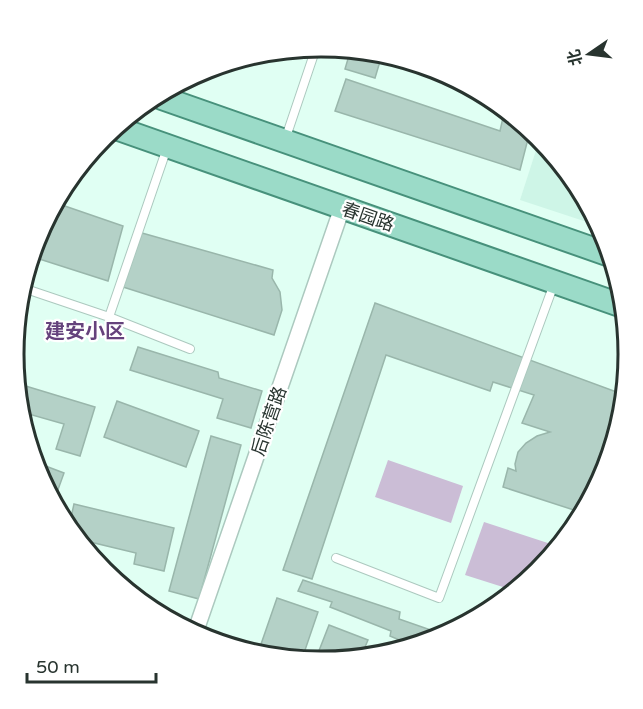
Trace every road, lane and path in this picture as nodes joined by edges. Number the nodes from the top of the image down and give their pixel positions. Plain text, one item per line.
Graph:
1 (313, 57) edge
2 (168, 100) edge
3 (125, 131) edge
4 (284, 141) junction
5 (167, 146) junction
6 (342, 208) junction
7 (597, 243) edge
8 (554, 282) junction
9 (31, 291) edge
10 (614, 303) edge
11 (108, 317) junction
12 (190, 349) dead end
13 (336, 558) dead end
14 (198, 625) edge

1 - 4 lane
2 - 4 main road
3 - 5 main road, 春园路
4 - 7 main road
5 - 6 main road, 春园路
5 - 11 lane
6 - 8 main road, 春园路
6 - 14 street, 后陈营路
8 - 10 main road, 春园路
8 - 13 lane
9 - 11 lane
11 - 12 lane

